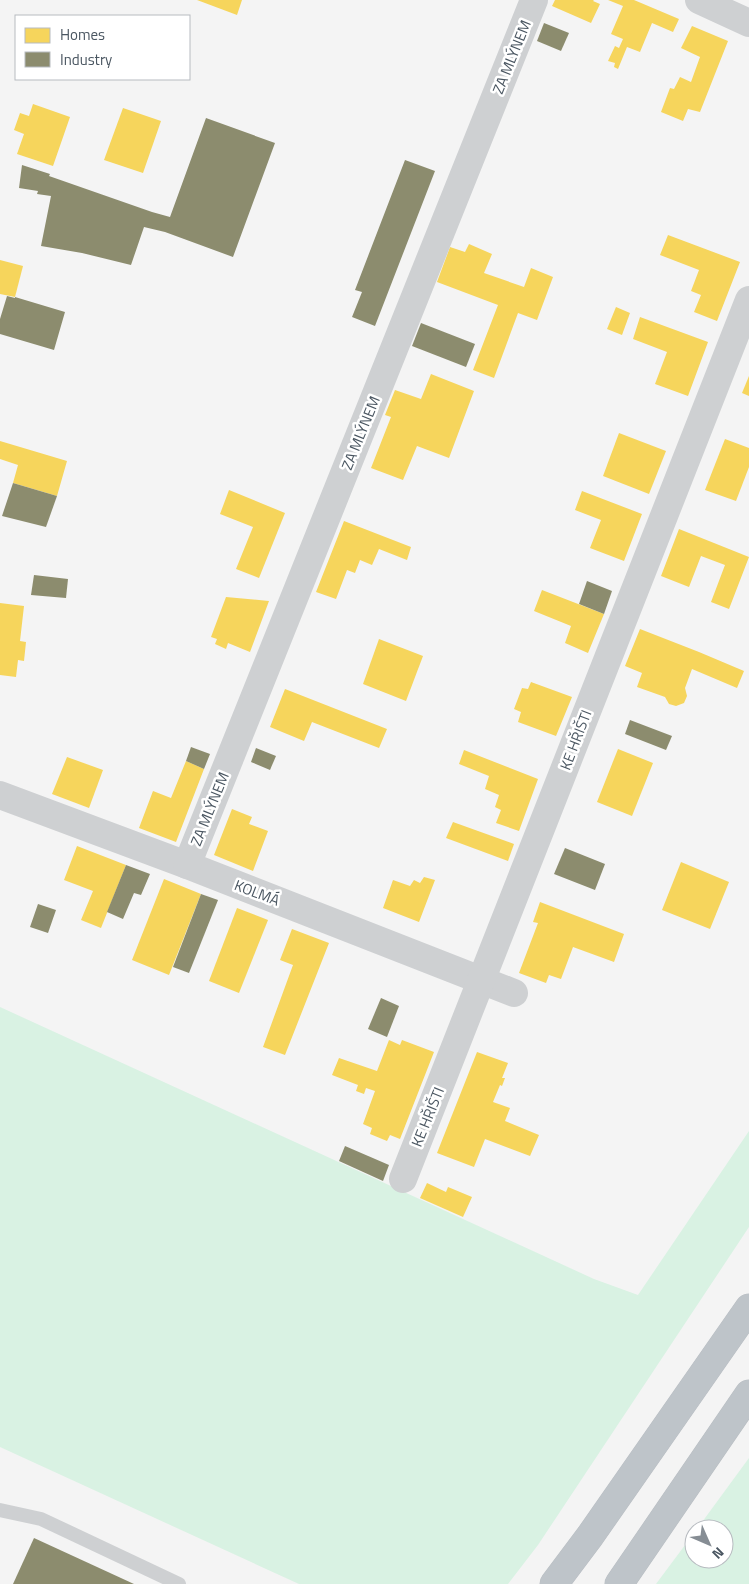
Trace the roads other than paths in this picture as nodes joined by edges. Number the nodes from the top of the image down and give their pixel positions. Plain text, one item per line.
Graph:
1 (534, 0) edge
2 (699, 0) edge
3 (749, 23) edge
4 (749, 300) edge
5 (0, 794) edge
6 (187, 865) junction
7 (482, 980) junction
8 (514, 993) dead end
9 (403, 1179) dead end
10 (749, 1308) edge
11 (749, 1394) edge
12 (0, 1510) edge
13 (180, 1584) edge
14 (554, 1584) edge
15 (619, 1584) edge

1 - 6 street, ZA MLÝNEM
2 - 3 street
4 - 7 street, KE HŘIŠTI
5 - 6 street, KOLMÁ
6 - 7 street, KOLMÁ
7 - 8 street, KOLMÁ
7 - 9 street, KE HŘIŠTI
10 - 14 highway
11 - 15 highway
12 - 13 lane

